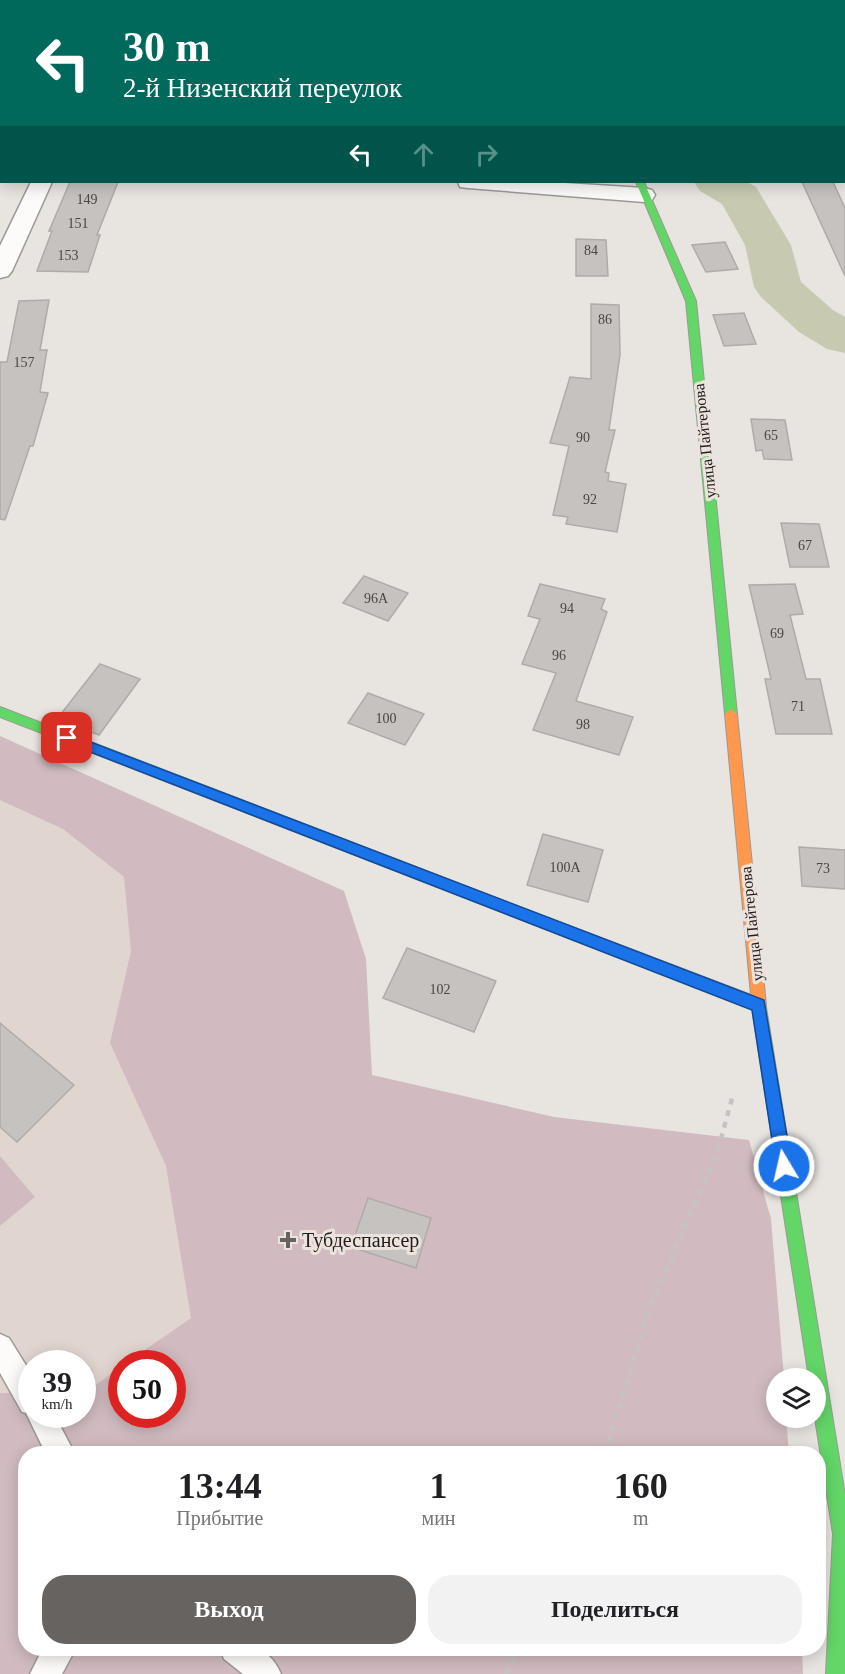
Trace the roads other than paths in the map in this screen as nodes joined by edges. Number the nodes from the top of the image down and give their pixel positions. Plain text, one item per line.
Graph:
1 (41, 183) edge
2 (497, 183) edge
3 (642, 188) edge
4 (0, 271) edge
5 (0, 712) edge
6 (759, 1005) junction
7 (0, 1347) edge
8 (18, 1378) edge
9 (47, 1428) edge
10 (57, 1446) edge
11 (843, 1534) edge
12 (56, 1656) edge
13 (245, 1656) edge
14 (45, 1674) edge
15 (266, 1674) edge
16 (836, 1674) edge

1 - 4 street
2 - 3 street
3 - 6 main road, улица Пайтерова
5 - 6 main road
6 - 11 main road, улица Пайтерова
7 - 8 lane
9 - 10 lane
11 - 16 main road, улица Пайтерова
12 - 14 lane
13 - 15 lane

